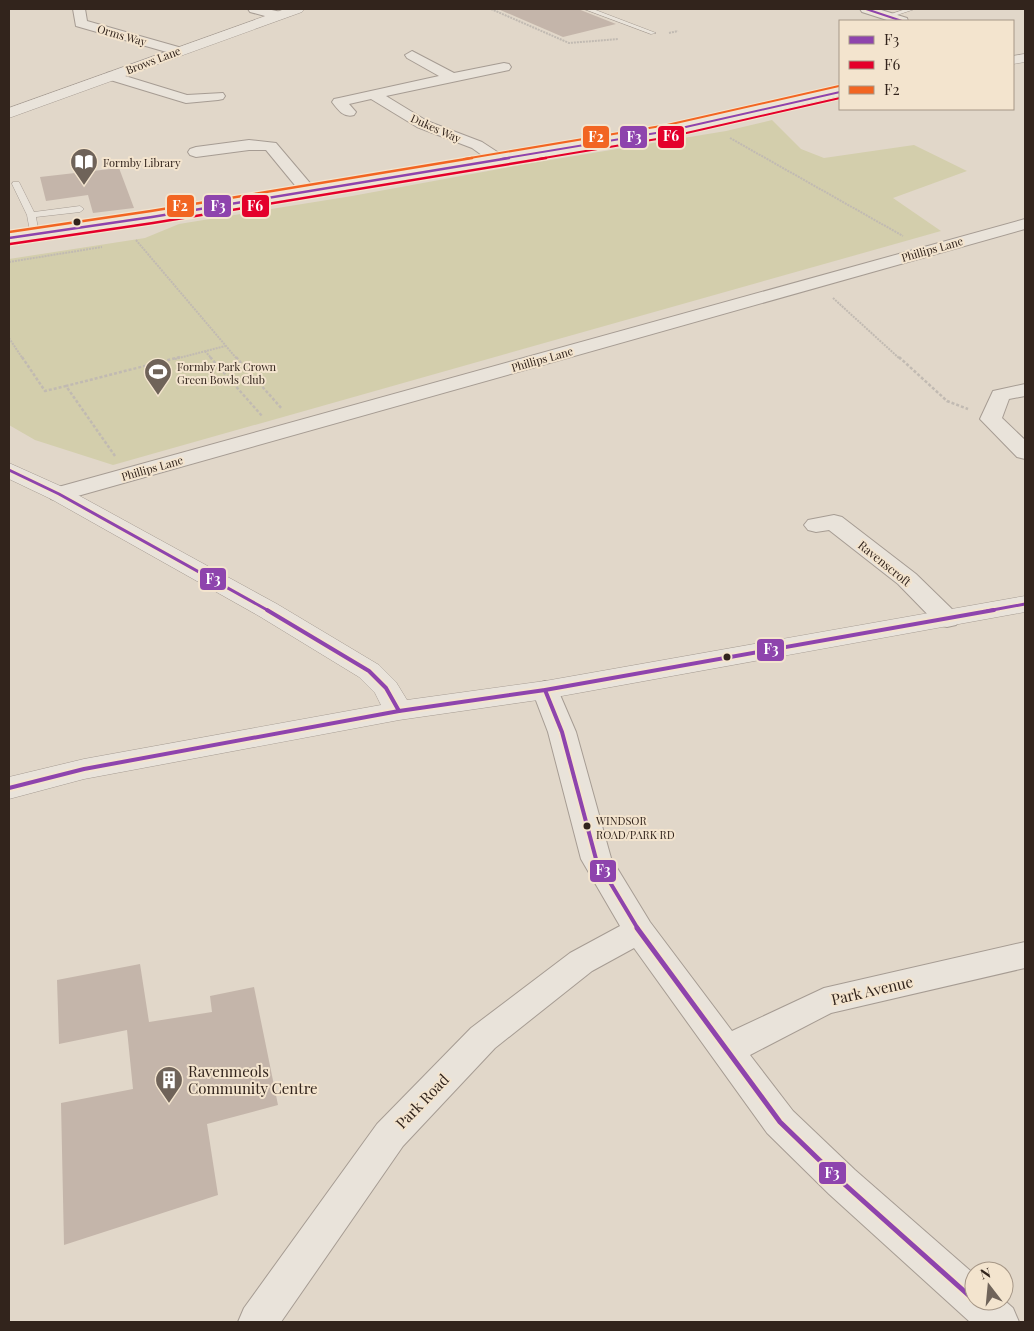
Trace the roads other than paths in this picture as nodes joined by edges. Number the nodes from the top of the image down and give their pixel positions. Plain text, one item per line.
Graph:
1 (79, 9) edge
2 (254, 9) edge
3 (297, 9) edge
4 (587, 9) edge
5 (866, 9) edge
6 (912, 9) edge
7 (276, 15) junction
8 (888, 16) junction
9 (899, 20) edge
10 (653, 34) dead end
11 (177, 51) junction
12 (412, 55) dead end
13 (504, 67) dead end
14 (112, 76) junction
15 (452, 78) junction
16 (839, 92) edge
17 (374, 95) junction
18 (218, 96) dead end
19 (350, 112) dead end
20 (9, 113) edge
21 (196, 152) dead end
22 (498, 160) junction
23 (16, 184) dead end
24 (310, 192) junction
25 (80, 209) dead end
26 (31, 215) junction
27 (1025, 224) edge
28 (34, 235) junction
29 (9, 239) edge
30 (1025, 390) edge
31 (1025, 452) edge
32 (9, 470) edge
33 (59, 494) junction
34 (816, 525) dead end
35 (1025, 604) edge
36 (947, 619) junction
37 (545, 690) junction
38 (400, 711) junction
39 (9, 788) edge
40 (638, 931) junction
41 (1025, 955) edge
42 (727, 1050) junction
43 (964, 1290) edge
44 (987, 1311) edge
45 (258, 1322) edge
46 (999, 1322) edge

1 - 11 street, Orms Way
2 - 7 street
3 - 7 street, Brows Lane
4 - 10 lane
5 - 8 street
6 - 8 lane
7 - 11 street, Brows Lane
8 - 9 street
11 - 14 street, Brows Lane
12 - 15 street
13 - 15 street
14 - 18 street
14 - 20 street, Brows Lane
15 - 17 street
16 - 22 street
17 - 19 street
17 - 22 street, Dukes Way
21 - 24 street
22 - 24 street
23 - 26 lane
24 - 28 street
25 - 26 lane
26 - 28 lane
27 - 33 street, Phillips Lane
28 - 29 street
30 - 31 street
32 - 33 street
33 - 38 street
34 - 36 street, Ravenscroft
35 - 36 street
36 - 37 street
37 - 38 street
37 - 40 street
38 - 39 street
40 - 42 street
40 - 45 street, Park Road
41 - 42 street, Park Avenue
42 - 43 street
44 - 46 street

